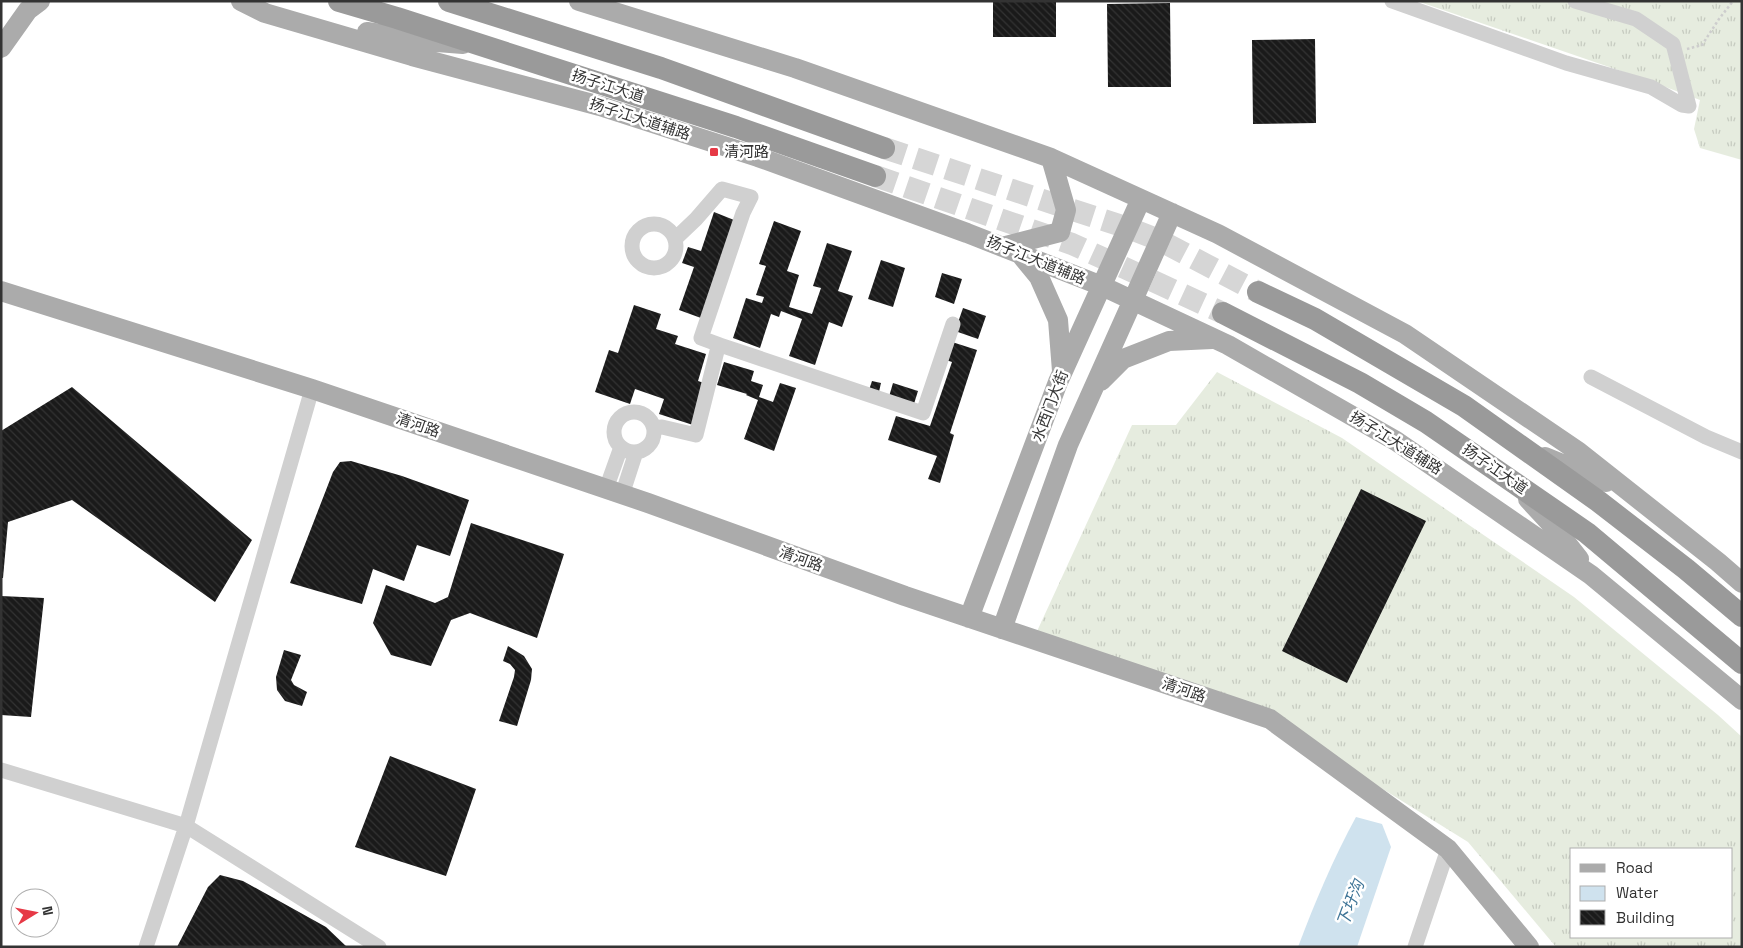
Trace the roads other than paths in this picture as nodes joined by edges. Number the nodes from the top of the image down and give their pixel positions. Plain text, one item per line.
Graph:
1 (40, 1) edge
2 (241, 1) edge
3 (339, 1) edge
4 (449, 1) edge
5 (579, 1) edge
6 (1392, 1) edge
7 (1575, 1) edge
8 (323, 30) junction
9 (477, 45) junction
10 (1, 48) edge
11 (884, 148) tunnel mouth
12 (1051, 158) junction
13 (875, 176) tunnel mouth
14 (1141, 199) junction
15 (1172, 213) junction
16 (675, 239) dead end
17 (1011, 250) junction
18 (1102, 286) junction
19 (1, 292) edge
20 (1258, 292) tunnel mouth
21 (1132, 300) junction
22 (1223, 313) tunnel mouth
23 (953, 324) dead end
24 (1214, 339) junction
25 (720, 345) junction
26 (1062, 374) junction
27 (1591, 377) dead end
28 (312, 390) junction
29 (1092, 390) junction
30 (654, 428) junction
31 (1520, 446) junction
32 (621, 447) junction
33 (636, 452) junction
34 (1742, 452) edge
35 (1508, 478) junction
36 (614, 492) junction
37 (1631, 493) junction
38 (1591, 575) junction
39 (1742, 583) edge
40 (1742, 616) edge
41 (969, 618) junction
42 (1002, 629) junction
43 (1742, 663) edge
44 (1742, 700) edge
45 (1, 770) edge
46 (186, 826) junction
47 (1448, 849) junction
48 (146, 947) edge
49 (379, 947) edge
50 (1414, 947) edge
51 (1529, 947) edge

1 - 10 main road
2 - 8 main road, 扬子江大道辅路
3 - 9 highway, 扬子江大道
4 - 11 highway
5 - 12 main road
6 - 7 street
8 - 9 main road
8 - 17 main road, 扬子江大道辅路
9 - 13 highway, 扬子江大道
12 - 14 main road
12 - 17 main road
14 - 15 main road
14 - 18 main road, 水西门大街
15 - 21 main road, 水西门大街
15 - 37 main road
16 - 25 street
17 - 18 main road, 扬子江大道辅路
17 - 26 main road
18 - 21 main road, 扬子江大道辅路
18 - 26 main road, 水西门大街
19 - 28 main road, 清河路
20 - 31 highway
21 - 24 main road, 扬子江大道辅路
21 - 29 main road, 水西门大街
22 - 35 highway, 扬子江大道
23 - 25 street
24 - 29 main road
24 - 38 main road, 扬子江大道辅路
25 - 30 street
26 - 41 main road, 水西门大街
27 - 34 street
28 - 36 main road, 清河路
28 - 46 street
29 - 42 main road, 水西门大街
30 - 32 street
30 - 33 street
31 - 37 main road
31 - 40 highway
32 - 33 street
32 - 36 street
33 - 36 street
35 - 38 main road
35 - 43 highway, 扬子江大道
36 - 41 main road, 清河路
37 - 39 main road
38 - 44 main road, 扬子江大道辅路
41 - 42 main road, 清河路
42 - 47 main road, 清河路
45 - 46 street
46 - 48 street
46 - 49 street
47 - 50 street
47 - 51 main road, 清河路

